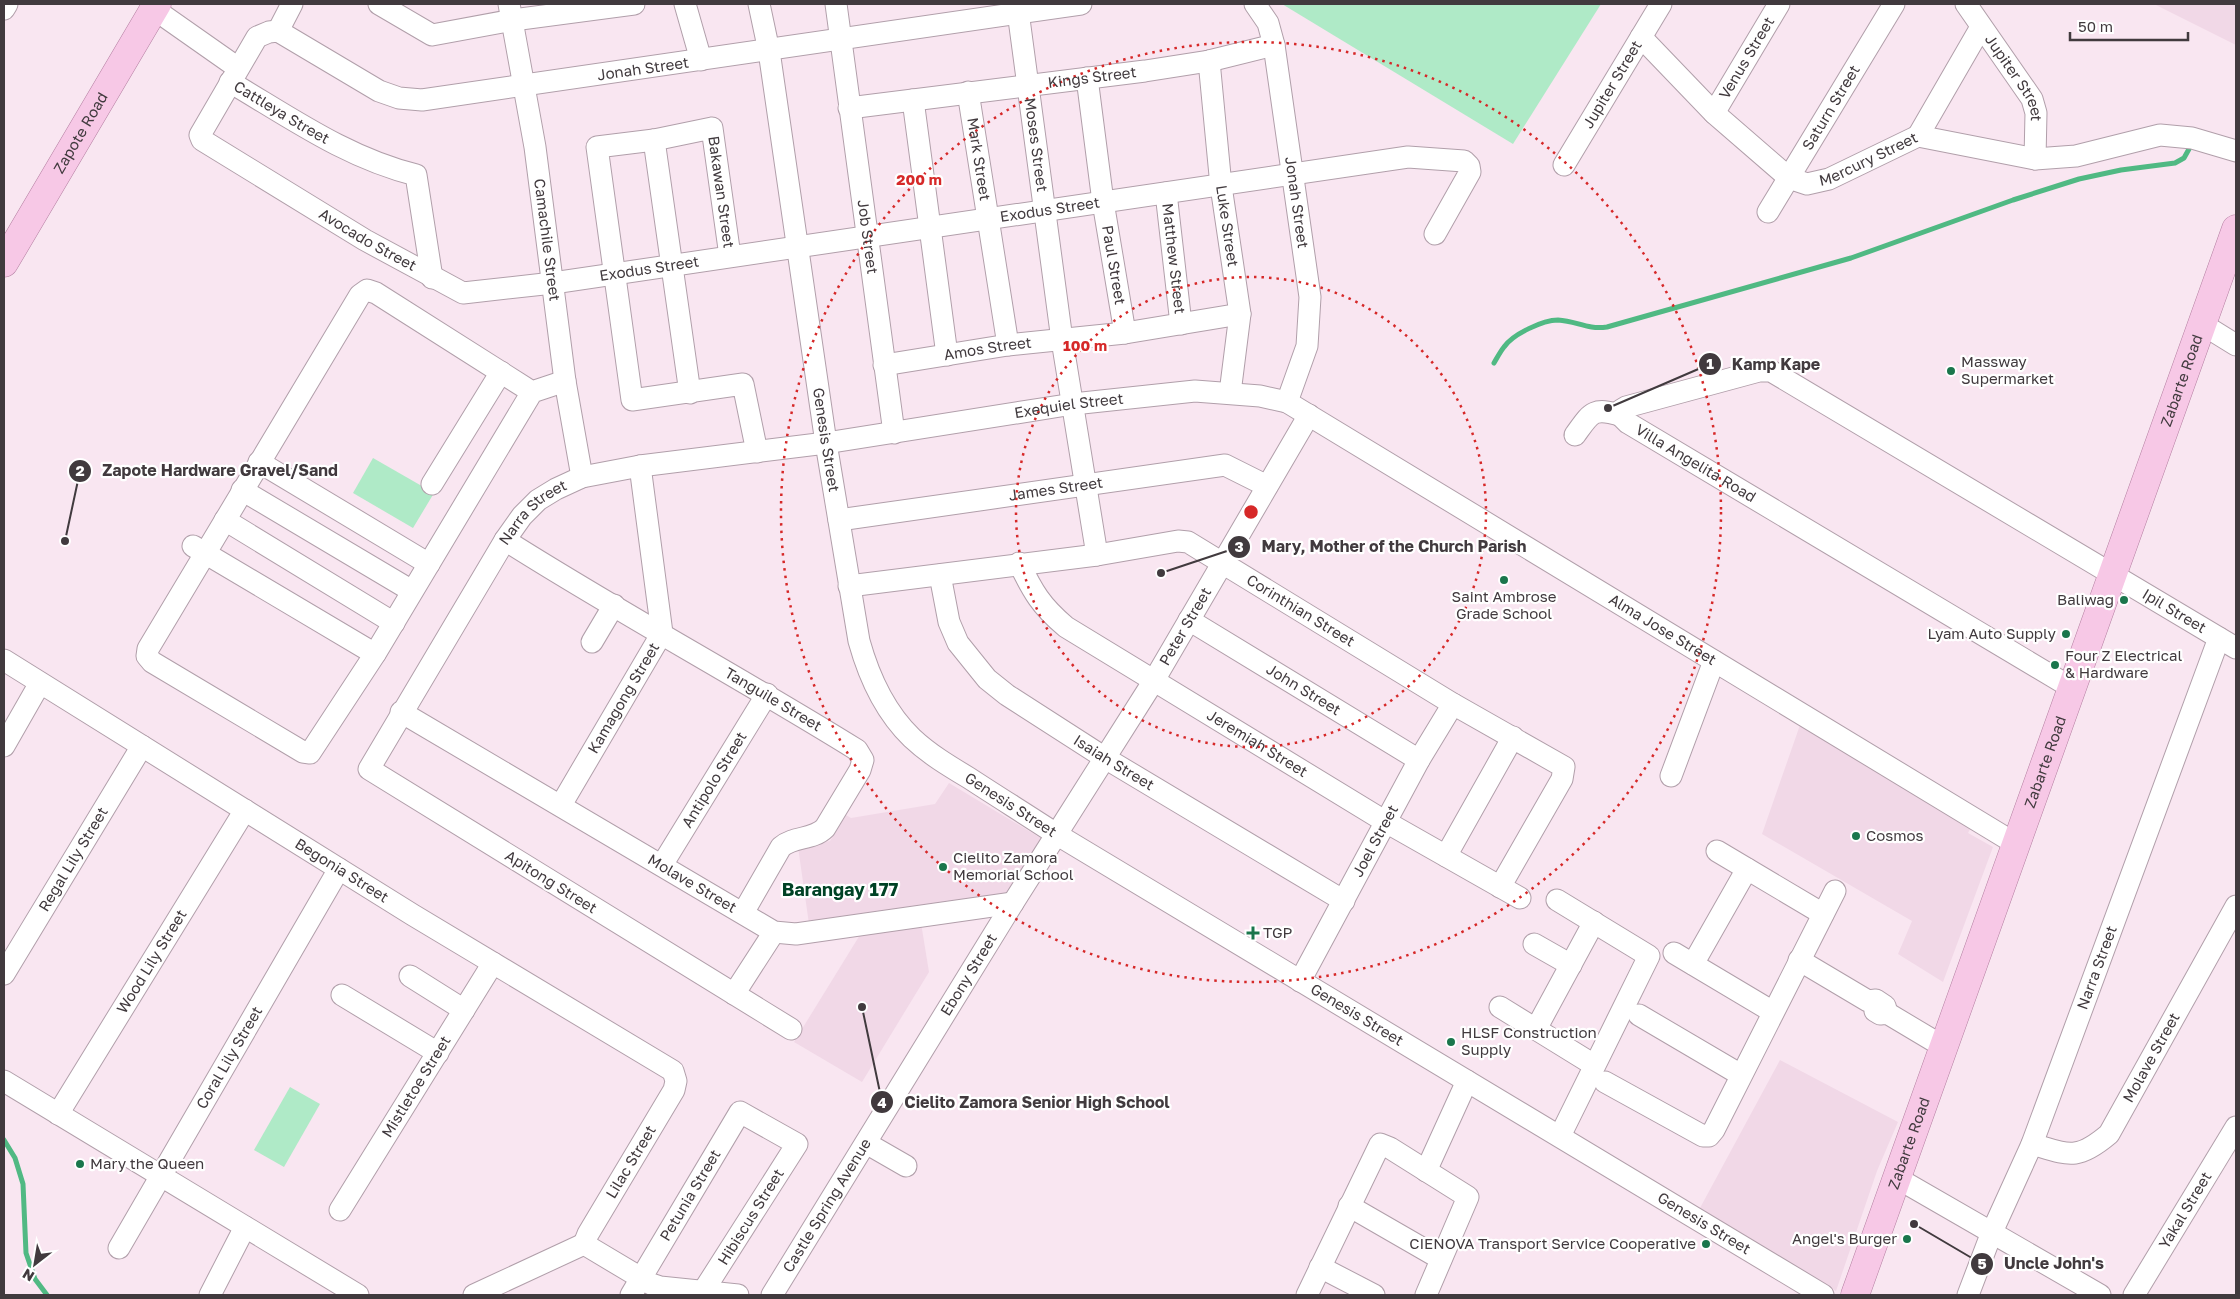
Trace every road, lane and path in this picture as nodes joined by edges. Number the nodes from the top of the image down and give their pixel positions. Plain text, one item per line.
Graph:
1 (7, 4) edge
2 (292, 4) edge
3 (379, 4) edge
4 (634, 4) edge
5 (685, 4) edge
6 (758, 4) edge
7 (836, 4) edge
8 (1081, 4) edge
9 (1255, 4) edge
10 (1661, 4) edge
11 (1779, 4) edge
12 (1894, 4) edge
13 (1966, 4) edge
14 (156, 7) edge
15 (1017, 8) edge
16 (4, 9) edge
17 (511, 12) edge
18 (1982, 27) junction
19 (278, 31) junction
20 (1640, 37) junction
21 (842, 40) junction
22 (1274, 45) junction
23 (769, 51) junction
24 (701, 60) junction
25 (1209, 61) junction
26 (234, 75) junction
27 (1087, 78) junction
28 (1026, 85) junction
29 (525, 86) junction
30 (968, 92) junction
31 (913, 100) junction
32 (849, 108) junction
33 (1714, 113) junction
34 (1918, 136) junction
35 (654, 140) junction
36 (2236, 151) edge
37 (2035, 159) junction
38 (1564, 165) dead end
39 (1292, 176) junction
40 (1789, 178) junction
41 (1221, 186) junction
42 (1166, 194) junction
43 (1103, 202) junction
44 (1046, 211) junction
45 (1768, 212) dead end
46 (987, 220) junction
47 (931, 228) junction
48 (2236, 229) edge
49 (1435, 234) dead end
50 (868, 236) junction
51 (798, 245) junction
52 (730, 256) junction
53 (4, 263) edge
54 (671, 265) junction
55 (614, 273) junction
56 (432, 278) junction
57 (553, 283) junction
58 (1240, 314) junction
59 (1181, 324) junction
60 (2202, 324) junction
61 (1125, 333) junction
62 (1062, 340) junction
63 (1008, 345) junction
64 (2236, 345) edge
65 (947, 355) junction
66 (884, 365) junction
67 (501, 372) junction
68 (565, 381) junction
69 (532, 392) junction
70 (1230, 392) junction
71 (690, 393) junction
72 (1287, 402) junction
73 (1073, 404) junction
74 (1309, 414) junction
75 (1620, 415) junction
76 (894, 433) junction
77 (1574, 435) dead end
78 (826, 443) junction
79 (757, 452) junction
80 (259, 462) junction
81 (640, 466) junction
82 (582, 477) junction
83 (432, 484) dead end
84 (1087, 485) junction
85 (1267, 486) junction
86 (242, 490) junction
87 (225, 520) junction
88 (839, 520) junction
89 (505, 540) junction
90 (199, 549) junction
91 (1097, 555) junction
92 (1224, 562) junction
93 (1019, 563) junction
94 (428, 564) junction
95 (2113, 574) junction
96 (940, 575) junction
97 (849, 586) junction
98 (412, 592) junction
99 (614, 604) junction
100 (1189, 620) junction
101 (394, 623) junction
102 (662, 633) junction
103 (592, 642) dead end
104 (2228, 643) edge
105 (375, 654) junction
106 (4, 660) edge
107 (1714, 661) junction
108 (1152, 682) junction
109 (40, 683) junction
110 (2072, 688) junction
111 (767, 694) junction
112 (1453, 704) junction
113 (401, 712) junction
114 (1513, 737) junction
115 (4, 746) edge
116 (142, 746) junction
117 (1105, 758) junction
118 (1419, 760) junction
119 (369, 769) joint
120 (1671, 776) dead end
121 (561, 805) junction
122 (245, 810) junction
123 (1386, 822) junction
124 (1056, 834) junction
125 (2016, 844) junction
126 (1717, 851) dead end
127 (1446, 856) junction
128 (662, 865) junction
129 (339, 869) junction
130 (1747, 869) junction
131 (1500, 886) junction
132 (1835, 891) dead end
133 (1520, 898) dead end
134 (1557, 900) dead end
135 (1344, 901) junction
136 (1013, 902) junction
137 (2236, 906) edge
138 (743, 913) junction
139 (1823, 914) junction
140 (1594, 922) junction
141 (774, 932) junction
142 (1534, 944) dead end
143 (1674, 953) dead end
144 (1799, 960) junction
145 (493, 964) junction
146 (1693, 964) junction
147 (1571, 965) junction
148 (4, 974) edge
149 (410, 976) dead end
150 (1300, 980) junction
151 (734, 994) junction
152 (342, 995) dead end
153 (1500, 1007) dead end
154 (464, 1010) junction
155 (1773, 1012) junction
156 (1639, 1015) dead end
157 (791, 1029) dead end
158 (1536, 1029) junction
159 (1944, 1047) junction
160 (438, 1053) junction
161 (1599, 1073) junction
162 (1741, 1075) junction
163 (676, 1080) joint
164 (1467, 1080) junction
165 (4, 1081) edge
166 (58, 1114) junction
167 (883, 1115) joint
168 (2236, 1126) edge
169 (1557, 1134) junction
170 (866, 1143) junction
171 (798, 1144) joint
172 (2032, 1144) junction
173 (906, 1166) dead end
174 (1426, 1171) junction
175 (161, 1176) junction
176 (1897, 1178) junction
177 (1349, 1206) junction
178 (340, 1210) dead end
179 (245, 1227) junction
180 (1992, 1232) junction
181 (584, 1244) junction
182 (119, 1248) dead end
183 (1441, 1259) junction
184 (1320, 1267) junction
185 (636, 1287) edge
186 (704, 1290) junction
187 (218, 1292) edge
188 (358, 1295) edge
189 (474, 1295) edge
190 (738, 1295) edge
191 (772, 1295) edge
192 (1307, 1295) edge
193 (1374, 1295) edge
194 (1426, 1295) edge
195 (1823, 1295) edge
196 (1855, 1295) edge
197 (1968, 1295) edge
198 (2100, 1295) edge
199 (2134, 1295) edge

1 - 16 street
2 - 19 street
3 - 17 street
4 - 17 street
5 - 24 street
6 - 23 street, Genesis Street
7 - 21 street, Job Street
8 - 15 street, Jonah Street
9 - 22 street, Jonah Street
10 - 20 street, Jupiter Street
11 - 33 street, Venus Street
12 - 40 street, Saturn Street
13 - 18 street, Jupiter Street
14 - 26 street, Cattleya Street
14 - 53 main road, Zapote Road
15 - 21 street, Jonah Street
15 - 28 street, Moses Street
17 - 29 street, Camachile Street
18 - 34 street
18 - 37 street, Jupiter Street
19 - 26 street
19 - 29 street, Jonah Street
20 - 33 street, Mercury Street
20 - 38 street, Jupiter Street
21 - 23 street, Jonah Street
21 - 32 street, Job Street
22 - 25 street, Kings Street
22 - 39 street, Jonah Street
23 - 24 street, Jonah Street
23 - 51 street, Genesis Street
24 - 29 street, Jonah Street
25 - 27 street, Kings Street
25 - 41 street, Luke Street
26 - 56 street, Cattleya Street
26 - 56 street, Avocado Street
27 - 28 street, Kings Street
27 - 43 street, Paul Street
28 - 30 street, Kings Street
28 - 44 street, Moses Street
29 - 57 street, Camachile Street
30 - 31 street, Kings Street
30 - 46 street, Mark Street
31 - 32 street, Kings Street
31 - 47 street
32 - 50 street, Job Street
33 - 40 street, Mercury Street
34 - 37 street, Mercury Street
34 - 40 street, Mercury Street
35 - 52 street, Bakawan Street
35 - 54 street
35 - 55 street
36 - 37 street, Mercury Street
39 - 41 street, Exodus Street
39 - 49 street, Exodus Street
39 - 72 street, Jonah Street
40 - 45 street, Saturn Street
41 - 42 street, Exodus Street
41 - 58 street, Luke Street
42 - 43 street, Exodus Street
42 - 59 street, Matthew Street
43 - 44 street, Exodus Street
43 - 61 street, Paul Street
44 - 46 street, Exodus Street
44 - 62 street, Moses Street
46 - 47 street, Exodus Street
46 - 63 street, Mark Street
47 - 50 street, Exodus Street
47 - 65 street
48 - 60 main road, Zabarte Road
50 - 51 street, Exodus Street
50 - 66 street, Job Street
51 - 52 street, Exodus Street
51 - 78 street, Genesis Street
52 - 54 street, Exodus Street
54 - 55 street, Exodus Street
54 - 71 street
55 - 57 street, Exodus Street
55 - 71 street
56 - 57 street, Avocado Street
57 - 68 street, Camachile Street
58 - 59 street, Amos Street
58 - 70 street, Luke Street
59 - 61 street, Amos Street
60 - 64 street
60 - 95 main road, Zabarte Road
61 - 62 street, Amos Street
62 - 63 street, Amos Street
62 - 73 street, Moses Street
63 - 65 street, Amos Street
65 - 66 street, Amos Street
66 - 76 street, Job Street
67 - 69 street
67 - 80 street
67 - 83 street
68 - 69 street
68 - 82 street, Camachile Street
69 - 94 street
70 - 72 street, Exequiel Street
70 - 73 street, Exequiel Street
71 - 79 street
72 - 74 street, Exequiel Street
73 - 76 street, Exequiel Street
73 - 84 street, Moses Street
74 - 85 street, Peter Street
74 - 107 street, Alma Jose Street
75 - 77 street
75 - 95 street, Villa Angelita Road
75 - 110 street, Villa Angelita Road
76 - 78 street, Exequiel Street
78 - 79 street, Narra Street
78 - 88 street, Genesis Street
79 - 81 street, Narra Street
80 - 86 street
80 - 94 street
81 - 82 street, Narra Street
81 - 102 street, Kamagong Street
82 - 89 street, Narra Street
84 - 85 street, James Street
84 - 88 street, James Street
84 - 91 street, Moses Street
85 - 92 street, Peter Street
86 - 87 street
86 - 98 street
87 - 90 street
87 - 101 street
88 - 97 street, Genesis Street
89 - 99 street, Tanguile Street
89 - 113 street, Narra Street
90 - 105 street
90 - 105 street
91 - 92 street, Corinthian Street
91 - 93 street, Corinthian Street
92 - 100 street, Peter Street
92 - 112 street, Corinthian Street
93 - 96 street, Corinthian Street
93 - 108 street, Jeremiah Street
94 - 98 street
95 - 104 street, Ipil Street
95 - 110 main road, Zabarte Road
96 - 97 street, Corinthian Street
96 - 117 street, Isaiah Street
97 - 124 street, Genesis Street
98 - 101 street
99 - 102 street, Tanguile Street
99 - 103 street
100 - 108 street, Peter Street
100 - 118 street, John Street
101 - 105 street
102 - 111 street, Tanguile Street
102 - 121 street, Kamagong Street
104 - 172 street, Narra Street
106 - 109 street, Begonia Street
107 - 120 street
107 - 125 street, Alma Jose Street
108 - 117 street, Peter Street
108 - 123 street, Jeremiah Street
109 - 115 street
109 - 116 street, Begonia Street
110 - 125 main road, Zabarte Road
111 - 128 street, Antipolo Street
111 - 138 street, Tanguile Street
112 - 114 street, Corinthian Street
112 - 118 street, Joel Street
113 - 119 street, Narra Street
113 - 121 street, Molave Street
114 - 127 street
114 - 131 street, Corinthian Street
116 - 122 street, Begonia Street
116 - 148 street, Regal Lily Street
117 - 124 street, Peter Street
117 - 135 street, Isaiah Street
118 - 123 street, Joel Street
119 - 151 street, Apitong Street
121 - 128 street, Molave Street
122 - 129 street, Begonia Street
122 - 166 street, Wood Lily Street
123 - 127 street, Jeremiah Street
123 - 135 street, Joel Street
124 - 136 street, Ebony Street
124 - 150 street, Genesis Street
125 - 159 main road, Zabarte Road
126 - 130 street
127 - 131 street, Jeremiah Street
128 - 138 street, Molave Street
129 - 145 street, Begonia Street
129 - 175 street, Coral Lily Street
130 - 139 street
130 - 146 street
131 - 133 street, Jeremiah Street
132 - 139 street
134 - 140 street
135 - 150 street, Joel Street
136 - 141 street, Molave Street
136 - 167 street, Ebony Street
137 - 172 street, Molave Street
138 - 141 street, Molave Street
139 - 144 street
140 - 147 street
140 - 161 street
141 - 151 street
142 - 147 street
143 - 146 street
144 - 155 street
144 - 159 street
145 - 154 street, Mistletoe Street
145 - 163 street, Begonia Street
146 - 155 street
147 - 158 street
149 - 154 street
150 - 164 street, Genesis Street
151 - 157 street, Apitong Street
152 - 160 street
153 - 158 street
154 - 160 street, Mistletoe Street
155 - 162 street
156 - 162 street
158 - 161 street
159 - 176 main road, Zabarte Road
160 - 178 street, Mistletoe Street
161 - 162 street
161 - 169 street
163 - 181 street, Lilac Street
164 - 169 street, Genesis Street
164 - 174 street
165 - 166 street
166 - 175 street
167 - 170 street, Castle Spring Avenue
168 - 199 street, Yakal Street
169 - 195 street, Genesis Street
170 - 173 street
170 - 191 street, Castle Spring Avenue
171 - 185 street, Petunia Street
171 - 186 street, Hibiscus Street
172 - 180 street, Narra Street
174 - 177 street
174 - 183 street
175 - 179 street
175 - 182 street, Coral Lily Street
176 - 180 street
176 - 196 main road, Zabarte Road
177 - 183 street
177 - 184 street
179 - 187 street
179 - 188 street
180 - 197 street, Narra Street
180 - 198 street
181 - 185 street
181 - 189 street
183 - 194 street
184 - 192 street
184 - 193 street
185 - 186 street
186 - 190 street

